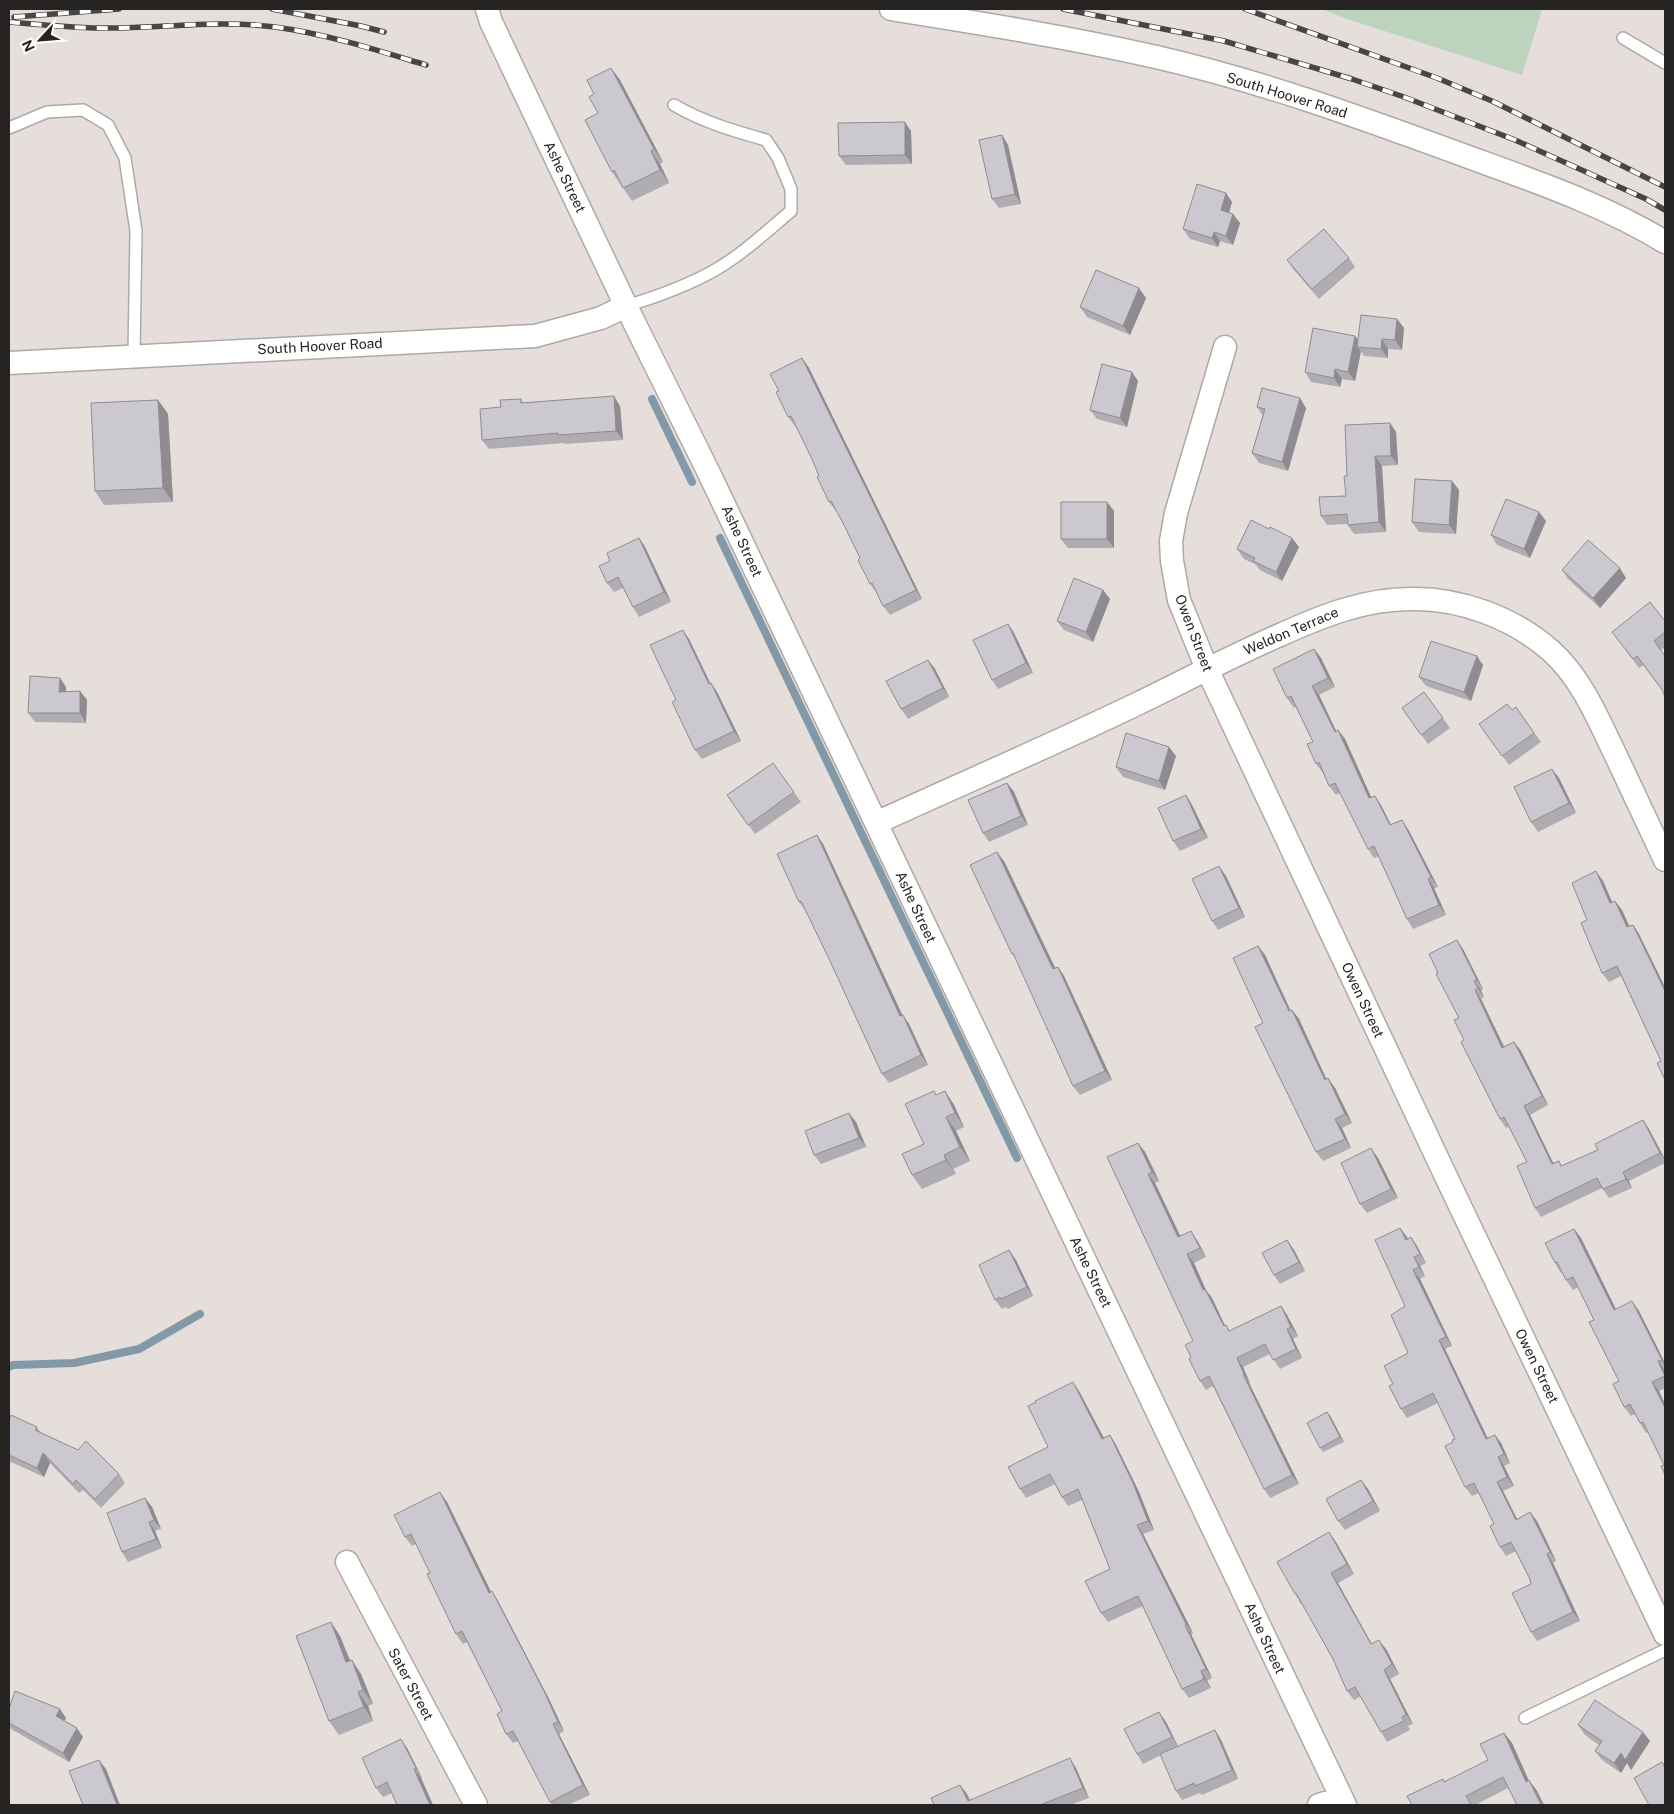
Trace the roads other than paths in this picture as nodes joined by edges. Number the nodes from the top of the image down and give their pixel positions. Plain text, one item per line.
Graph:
1 (487, 9) edge
2 (891, 9) edge
3 (1622, 38) dead end
4 (1665, 64) edge
5 (674, 105) dead end
6 (9, 128) edge
7 (1665, 242) edge
8 (626, 306) junction
9 (1225, 346) dead end
10 (134, 355) junction
11 (9, 362) edge
12 (1207, 669) junction
13 (876, 824) junction
14 (1665, 860) edge
15 (347, 1562) dead end
16 (1665, 1634) edge
17 (1665, 1650) edge
18 (1525, 1718) dead end
19 (1343, 1802) edge
20 (476, 1805) edge
21 (1319, 1805) edge

1 - 8 street, Ashe Street
2 - 7 street, South Hoover Road
3 - 4 lane
5 - 8 lane
6 - 10 lane
8 - 10 street, South Hoover Road
8 - 13 street, Ashe Street
9 - 12 street, Owen Street
10 - 11 street, South Hoover Road
12 - 13 street, Weldon Terrace
12 - 14 street, Weldon Terrace
12 - 16 street, Owen Street
13 - 19 street, Ashe Street
15 - 20 street, Sater Street
17 - 18 lane
19 - 21 street

